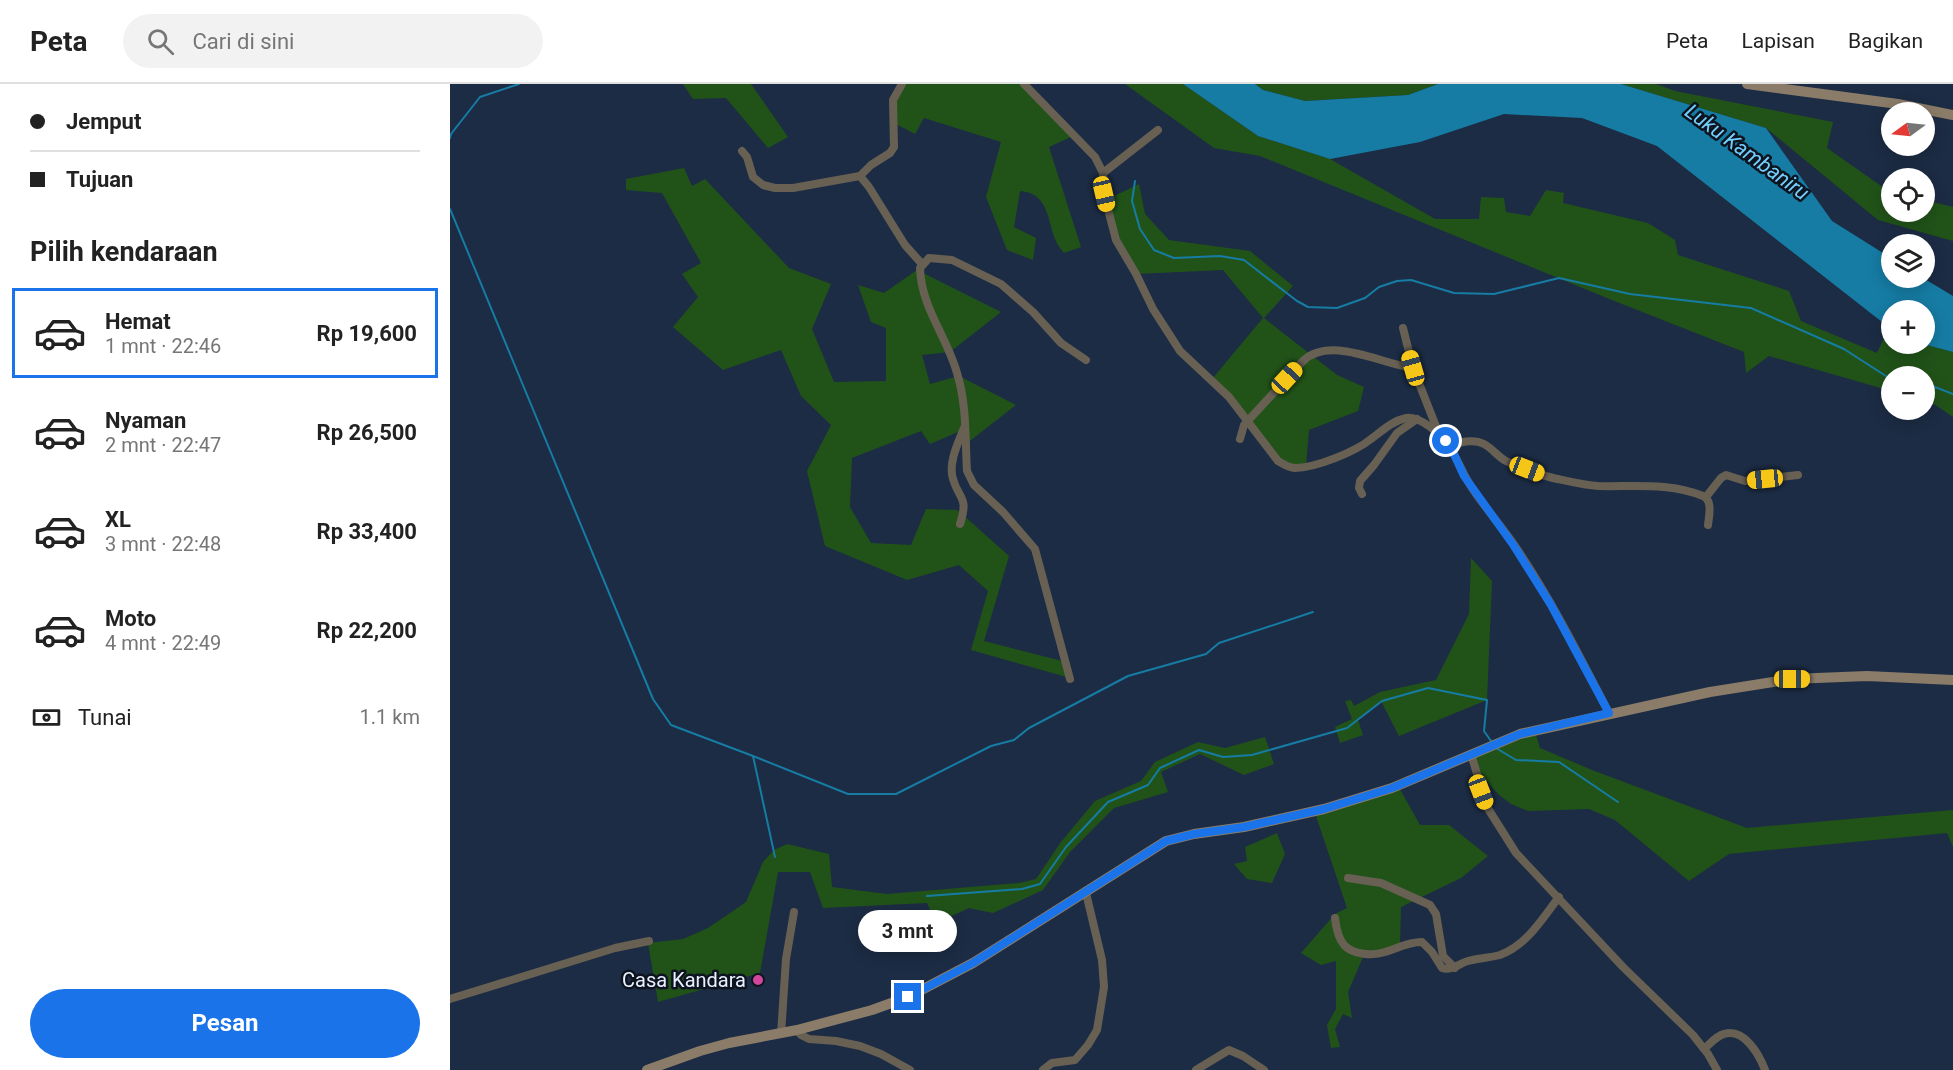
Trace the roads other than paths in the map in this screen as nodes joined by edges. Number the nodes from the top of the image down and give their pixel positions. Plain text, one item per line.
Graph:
1 (903, 84) edge
2 (1024, 84) edge
3 (1747, 84) edge
4 (1953, 115) edge
5 (1158, 130) dead end
6 (742, 151) dead end
7 (1103, 173) junction
8 (860, 176) junction
9 (922, 264) junction
10 (1403, 328) dead end
11 (1086, 360) dead end
12 (1413, 368) junction
13 (1416, 418) junction
14 (1248, 420) junction
15 (965, 427) junction
16 (1440, 437) junction
17 (1240, 439) dead end
18 (1448, 445) junction
19 (1798, 476) dead end
20 (1362, 494) dead end
21 (1706, 497) junction
22 (960, 524) dead end
23 (1708, 525) dead end
24 (1070, 679) dead end
25 (1953, 680) edge
26 (1609, 713) junction
27 (1471, 754) junction
28 (1348, 878) dead end
29 (1086, 893) junction
30 (1559, 897) junction
31 (794, 912) dead end
32 (1335, 918) dead end
33 (650, 941) dead end
34 (1455, 968) junction
35 (450, 999) edge
36 (797, 1030) junction
37 (781, 1034) junction
38 (1704, 1049) junction
39 (647, 1070) edge
40 (910, 1070) edge
41 (1043, 1070) edge
42 (1196, 1070) edge
43 (1264, 1070) edge
44 (1717, 1070) edge
45 (1765, 1070) edge

1 - 8 street
2 - 7 street
3 - 4 street
5 - 7 street
6 - 8 street
7 - 14 street
8 - 9 street
9 - 11 street
9 - 15 street
10 - 12 street
12 - 14 street
12 - 16 street
13 - 14 street
13 - 16 street
13 - 20 street
14 - 17 street
15 - 22 street
15 - 24 street
16 - 18 street
18 - 21 street
18 - 26 street
19 - 21 street
21 - 23 street
25 - 26 street
26 - 27 street
27 - 29 street
27 - 30 street
28 - 34 street
29 - 36 street
29 - 41 street
30 - 34 street
30 - 38 street
31 - 37 street
32 - 34 street
33 - 35 street
36 - 37 street
36 - 40 street
37 - 39 street
38 - 44 street
38 - 45 street
42 - 43 street

